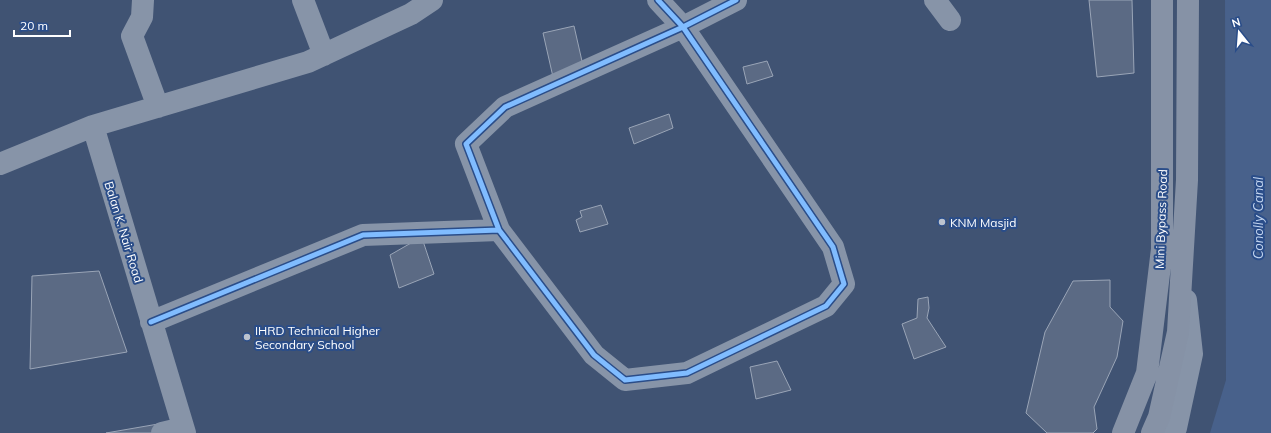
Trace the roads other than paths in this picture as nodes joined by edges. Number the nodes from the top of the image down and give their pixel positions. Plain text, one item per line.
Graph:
1 (143, 0) edge
2 (303, 0) edge
3 (432, 0) edge
4 (658, 0) edge
5 (736, 0) edge
6 (935, 0) edge
7 (1162, 0) edge
8 (1188, 0) edge
9 (950, 20) dead end
10 (683, 27) junction
11 (324, 55) junction
12 (158, 107) junction
13 (93, 126) junction
14 (0, 164) edge
15 (499, 230) junction
16 (1182, 265) junction
17 (151, 322) junction
18 (177, 432) edge
19 (1123, 433) edge
20 (1152, 433) edge
21 (1172, 433) edge

1 - 12 street
2 - 11 street
3 - 11 street
4 - 10 street
5 - 10 street
6 - 9 street
7 - 19 main road, Mini Bypass Road
8 - 16 main road, Mini Bypass Road
10 - 15 street
10 - 15 street
11 - 12 street
12 - 13 street
13 - 14 street
13 - 17 street, Balan K. Nair Road
15 - 17 street
16 - 20 main road, Mini Bypass Road
16 - 21 street
17 - 18 street, Balan K. Nair Road

